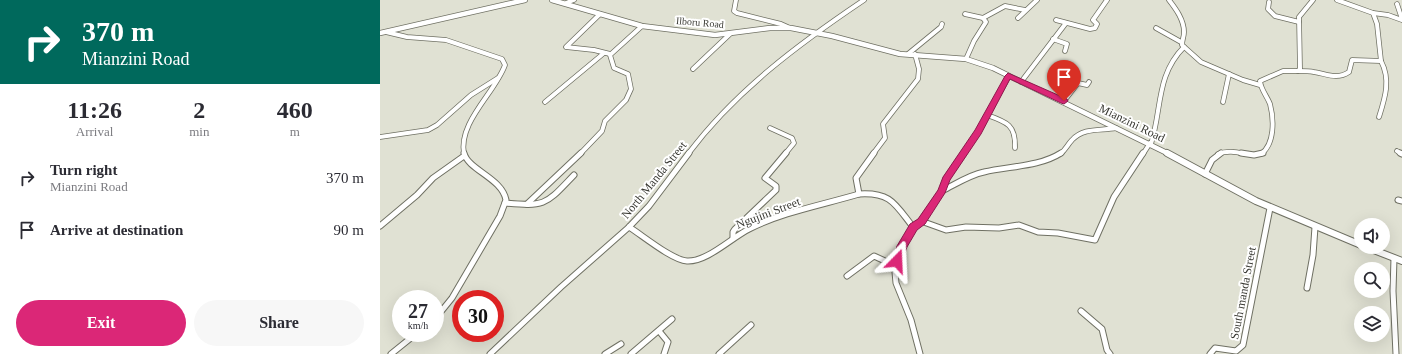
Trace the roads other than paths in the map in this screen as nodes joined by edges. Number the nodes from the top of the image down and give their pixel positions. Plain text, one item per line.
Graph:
1 (525, 0) edge
2 (552, 0) edge
3 (574, 0) edge
4 (736, 0) edge
5 (864, 0) edge
6 (1037, 0) edge
7 (1107, 0) edge
8 (1169, 0) edge
9 (1313, 0) edge
10 (1337, 0) edge
11 (1351, 0) edge
12 (1269, 2) dead end
13 (566, 3) junction
14 (1345, 4) junction
15 (1397, 4) dead end
16 (1025, 10) junction
17 (1373, 13) junction
18 (600, 14) junction
19 (965, 14) dead end
20 (983, 18) junction
21 (1018, 18) dead end
22 (1056, 20) dead end
23 (1402, 20) edge
24 (1298, 22) junction
25 (1066, 23) junction
26 (942, 24) dead end
27 (642, 26) junction
28 (791, 28) junction
29 (1156, 28) dead end
30 (386, 32) junction
31 (380, 33) edge
32 (731, 33) junction
33 (815, 33) junction
34 (1053, 39) junction
35 (1181, 42) junction
36 (1184, 47) junction
37 (1065, 51) dead end
38 (604, 53) junction
39 (610, 54) junction
40 (908, 54) junction
41 (915, 54) junction
42 (966, 59) junction
43 (1381, 62) junction
44 (693, 68) dead end
45 (1298, 71) junction
46 (1229, 74) junction
47 (1008, 76) junction
48 (499, 77) junction
49 (1022, 82) junction
50 (1089, 82) dead end
51 (1260, 85) junction
52 (1064, 101) junction
53 (545, 102) dead end
54 (1223, 102) dead end
55 (987, 115) junction
56 (1379, 117) dead end
57 (770, 128) dead end
58 (1116, 128) junction
59 (380, 137) edge
60 (1150, 143) junction
61 (1015, 148) dead end
62 (1397, 151) dead end
63 (1402, 154) edge
64 (464, 156) junction
65 (1205, 174) junction
66 (574, 175) dead end
67 (942, 191) junction
68 (859, 194) junction
69 (505, 203) junction
70 (527, 204) junction
71 (1270, 208) junction
72 (921, 221) junction
73 (380, 226) edge
74 (629, 227) junction
75 (913, 227) junction
76 (1315, 227) junction
77 (733, 238) junction
78 (1354, 242) edge
79 (1384, 254) edge
80 (1394, 258) junction
81 (1402, 261) edge
82 (896, 266) junction
83 (847, 276) dead end
84 (1308, 288) dead end
85 (444, 308) edge
86 (1081, 310) dead end
87 (672, 319) dead end
88 (750, 325) dead end
89 (659, 331) junction
90 (406, 342) edge
91 (621, 344) dead end
92 (391, 354) edge
93 (490, 354) edge
94 (605, 354) edge
95 (631, 354) edge
96 (664, 354) edge
97 (719, 354) edge
98 (920, 354) edge
99 (1110, 354) edge
100 (1210, 354) edge
101 (1396, 354) edge

1 - 30 street
2 - 13 street, Ilboru Road
3 - 13 street
4 - 28 street
5 - 33 street
6 - 16 street
7 - 25 street
8 - 35 street
9 - 24 street
10 - 14 street
11 - 14 street
12 - 24 street
13 - 18 street, Ilboru Road
14 - 17 street
15 - 23 street
16 - 20 street
16 - 21 street
17 - 23 street
17 - 43 street
18 - 27 street, Ilboru Road
18 - 38 street
19 - 20 street
20 - 42 street
22 - 25 street
24 - 45 street
25 - 34 street
26 - 40 street
27 - 32 street, Ilboru Road
27 - 39 street
28 - 32 street, Ilboru Road
28 - 33 street, Ilboru Road
29 - 35 street
30 - 31 street
30 - 48 street
32 - 44 street
33 - 40 street, Mianzini Road
33 - 74 street, North Manda Street
34 - 37 street
34 - 49 street
35 - 36 street
36 - 46 street
36 - 60 street
38 - 39 street
38 - 53 street
39 - 70 street
40 - 41 street, Mianzini Road
41 - 42 street, Mianzini Road
41 - 68 street
42 - 47 street, Mianzini Road
43 - 45 street
43 - 56 street
45 - 51 street
46 - 51 street
46 - 54 street
47 - 49 street, Mianzini Road
47 - 55 street
48 - 59 street
48 - 64 street
49 - 52 street, Mianzini Road
50 - 52 street
51 - 65 street
52 - 58 street, Mianzini Road
55 - 61 street
55 - 67 street
57 - 77 street
58 - 60 street, Mianzini Road
58 - 67 street
60 - 65 street, Mianzini Road
60 - 72 street
62 - 63 street
64 - 69 street
64 - 73 street
65 - 71 street, Mianzini Road
66 - 70 street
67 - 72 street
68 - 75 street, Ngujini Street
68 - 77 street, Ngujini Street
69 - 70 street
69 - 85 street
71 - 76 street, Mianzini Road
71 - 100 street, South manda Street
72 - 75 street
74 - 77 street, Ngujini Street
74 - 93 street, North Manda Street
75 - 82 street
76 - 78 street, Mianzini Road
76 - 84 street
79 - 80 street
80 - 81 street
80 - 101 street
82 - 83 street
82 - 98 street
86 - 99 street
87 - 89 street
88 - 97 street
89 - 95 street
89 - 96 street
90 - 92 street
91 - 94 street

